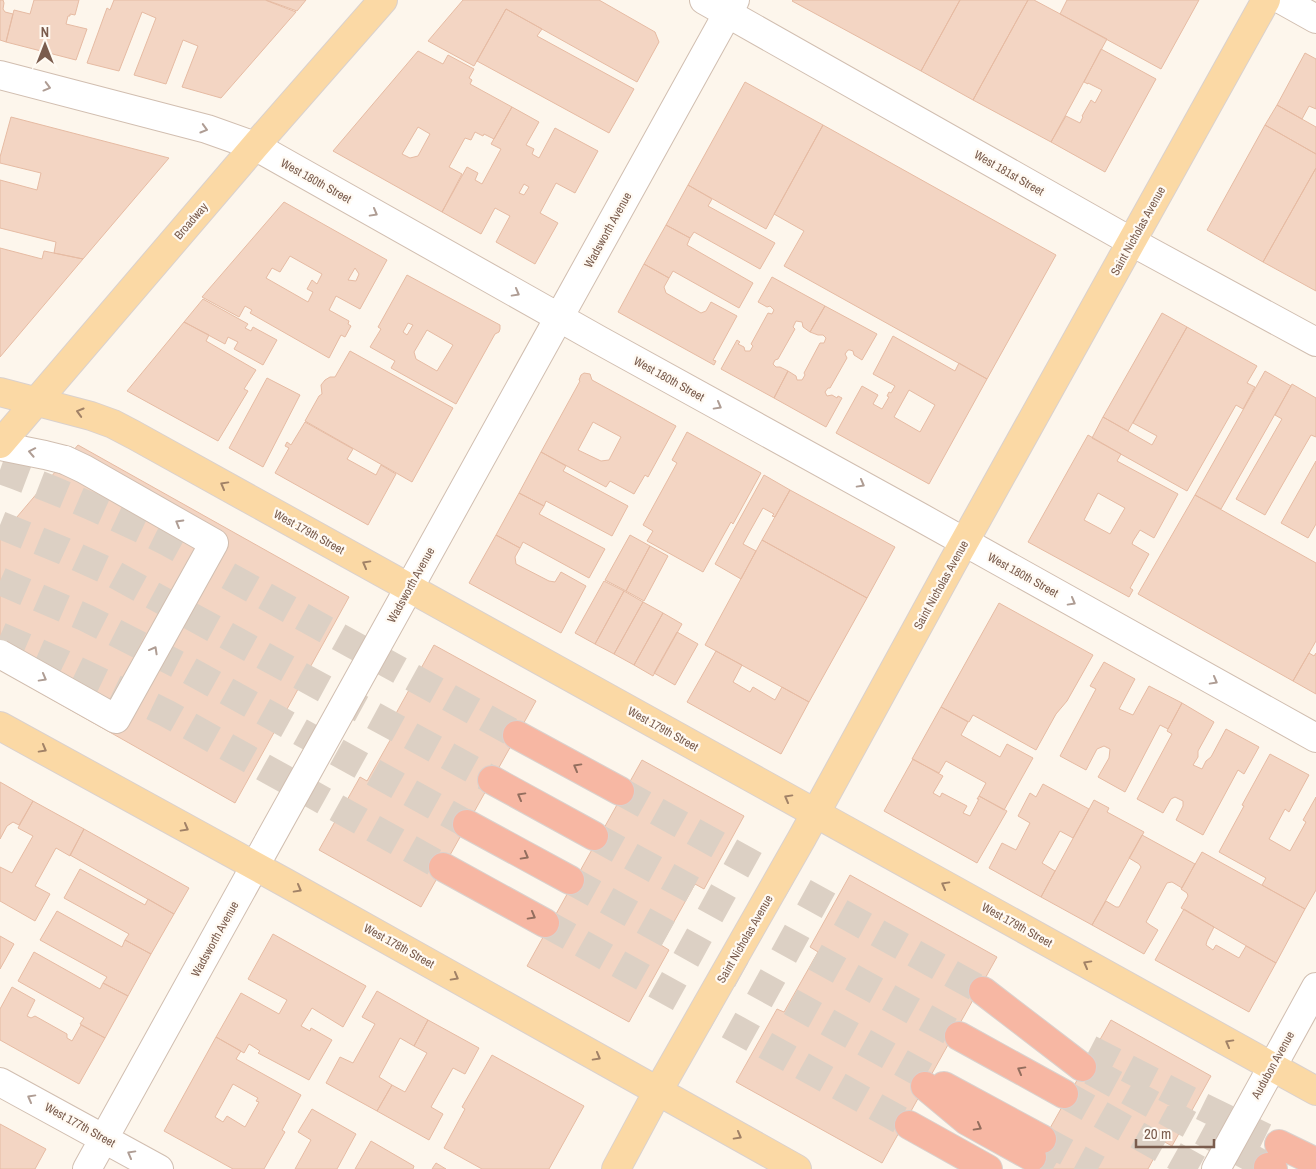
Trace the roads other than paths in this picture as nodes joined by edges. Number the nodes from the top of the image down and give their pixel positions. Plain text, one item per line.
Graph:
1 (383, 0) edge
2 (704, 0) edge
3 (1266, 0) edge
4 (1282, 0) edge
5 (731, 6) edge
6 (1316, 19) edge
7 (0, 75) edge
8 (255, 146) junction
9 (1132, 242) junction
10 (559, 317) junction
11 (1316, 342) edge
12 (0, 392) edge
13 (37, 401) junction
14 (0, 445) edge
15 (965, 542) junction
16 (409, 588) junction
17 (0, 654) edge
18 (0, 726) edge
19 (517, 734) tunnel mouth
20 (1316, 738) edge
21 (492, 780) tunnel mouth
22 (620, 791) tunnel mouth
23 (815, 813) junction
24 (467, 824) tunnel mouth
25 (594, 836) tunnel mouth
26 (255, 866) junction
27 (443, 867) tunnel mouth
28 (570, 880) tunnel mouth
29 (545, 923) tunnel mouth
30 (1316, 987) edge
31 (983, 991) tunnel mouth
32 (959, 1036) tunnel mouth
33 (1086, 1058) tunnel mouth
34 (1272, 1066) junction
35 (0, 1082) edge
36 (927, 1082) tunnel mouth
37 (658, 1091) junction
38 (1316, 1091) edge
39 (1064, 1094) tunnel mouth
40 (909, 1125) tunnel mouth
41 (104, 1138) junction
42 (1037, 1148) tunnel mouth
43 (1273, 1160) tunnel mouth
44 (1316, 1162) edge
45 (87, 1169) edge
46 (159, 1169) edge
47 (616, 1169) edge
48 (797, 1169) edge
49 (988, 1169) edge
50 (1216, 1169) edge

1 - 8 main road, Broadway
2 - 5 street, West 181st Street
3 - 9 main road, Saint Nicholas Avenue
4 - 6 street
5 - 9 street, West 181st Street
5 - 10 street, Wadsworth Avenue
7 -> 8 street, West 180th Street
8 -> 10 street, West 180th Street
8 - 13 main road, Broadway
9 - 11 street, West 181st Street
9 - 15 main road, Saint Nicholas Avenue
10 -> 15 street, West 180th Street
10 - 16 street, Wadsworth Avenue
12 - 13 main road, West 179th Street
13 - 14 main road, Broadway
16 -> 13 main road, West 179th Street
17 -> 14 street, bridge
15 -> 20 street, West 180th Street
15 - 23 main road, Saint Nicholas Avenue
23 -> 16 main road, West 179th Street
16 - 26 street, Wadsworth Avenue
18 -> 26 main road, West 178th Street
22 -> 19 highway
25 -> 21 highway
34 -> 23 main road, West 179th Street
23 - 37 main road, Saint Nicholas Avenue
24 -> 28 highway
26 -> 37 main road, West 178th Street
26 - 41 street, Wadsworth Avenue
27 -> 29 highway
30 - 34 street, Audubon Avenue
31 - 33 highway
39 -> 32 highway
34 - 38 main road, West 179th Street
34 - 50 street, Audubon Avenue
41 -> 35 street, West 177th Street
36 -> 42 highway
37 - 47 main road, Saint Nicholas Avenue
37 -> 48 main road, West 178th Street
40 - 49 highway
41 - 45 street, Wadsworth Avenue
46 -> 41 street, West 177th Street
43 - 44 highway

